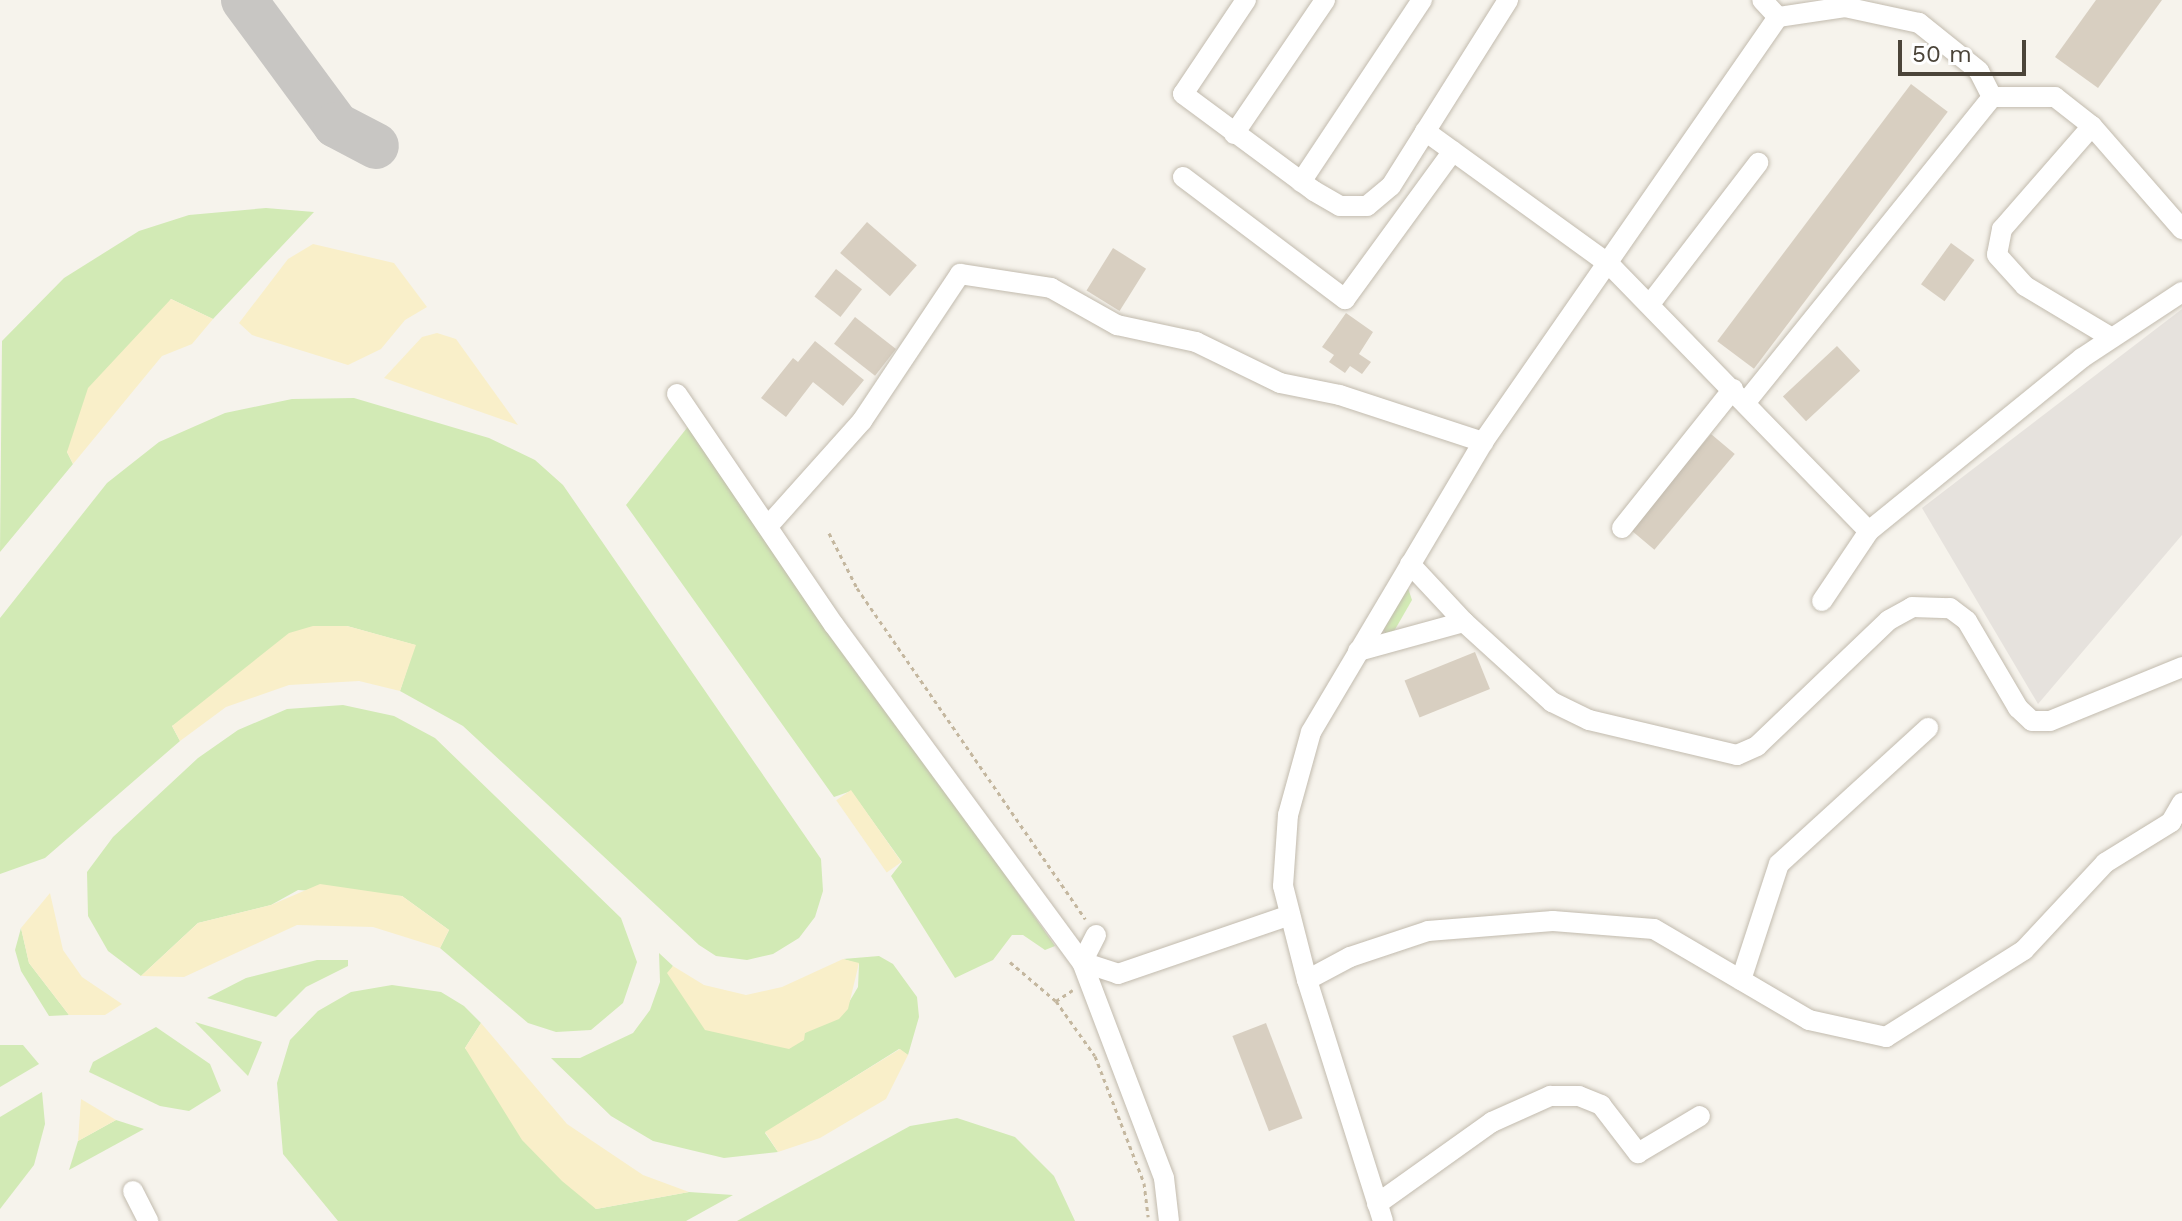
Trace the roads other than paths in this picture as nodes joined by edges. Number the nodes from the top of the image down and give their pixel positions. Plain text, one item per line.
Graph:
1 (1246, 0) edge
2 (1325, 0) edge
3 (1422, 0) edge
4 (1508, 0) edge
5 (1762, 0) edge
6 (1816, 4) edge
7 (1778, 17) junction
8 (1992, 97) junction
9 (2092, 126) junction
10 (1425, 131) junction
11 (1234, 134) junction
12 (1453, 151) junction
13 (1758, 163) dead end
14 (1183, 177) dead end
15 (1301, 182) junction
16 (2182, 229) edge
17 (1610, 265) junction
18 (2182, 292) edge
19 (1650, 304) junction
20 (2112, 338) junction
21 (677, 394) dead end
22 (1740, 396) junction
23 (1483, 442) junction
24 (769, 525) junction
25 (1622, 528) dead end
26 (1869, 531) junction
27 (1410, 564) junction
28 (1822, 601) dead end
29 (1464, 622) junction
30 (1358, 651) junction
31 (2182, 667) edge
32 (1928, 728) dead end
33 (2182, 803) edge
34 (1290, 915) junction
35 (1096, 935) road end
36 (1082, 962) junction
37 (1307, 980) junction
38 (1741, 980) junction
39 (1700, 1116) dead end
40 (133, 1191) dead end
41 (1380, 1212) edge
42 (148, 1221) edge
43 (1169, 1221) edge

1 - 11 lane
2 - 11 lane
3 - 15 lane
4 - 10 lane
5 - 7 lane
6 - 7 lane
6 - 8 lane
7 - 17 lane
8 - 9 lane
8 - 22 lane
9 - 16 lane
9 - 20 lane
10 - 12 lane
10 - 15 lane
11 - 15 lane
12 - 14 lane
12 - 17 lane
13 - 19 lane
17 - 19 lane
17 - 23 lane
18 - 20 lane
19 - 22 lane
20 - 26 lane
21 - 24 lane
22 - 25 lane
22 - 26 lane
23 - 24 lane
23 - 27 lane
24 - 36 lane
26 - 28 lane
27 - 29 lane
27 - 30 lane
29 - 30 lane
29 - 31 lane
30 - 34 lane
32 - 38 lane
33 - 38 lane
34 - 36 lane
34 - 37 lane
35 - 36 lane
36 - 43 lane
37 - 38 lane
37 - 41 lane
39 - 41 lane
40 - 42 lane

